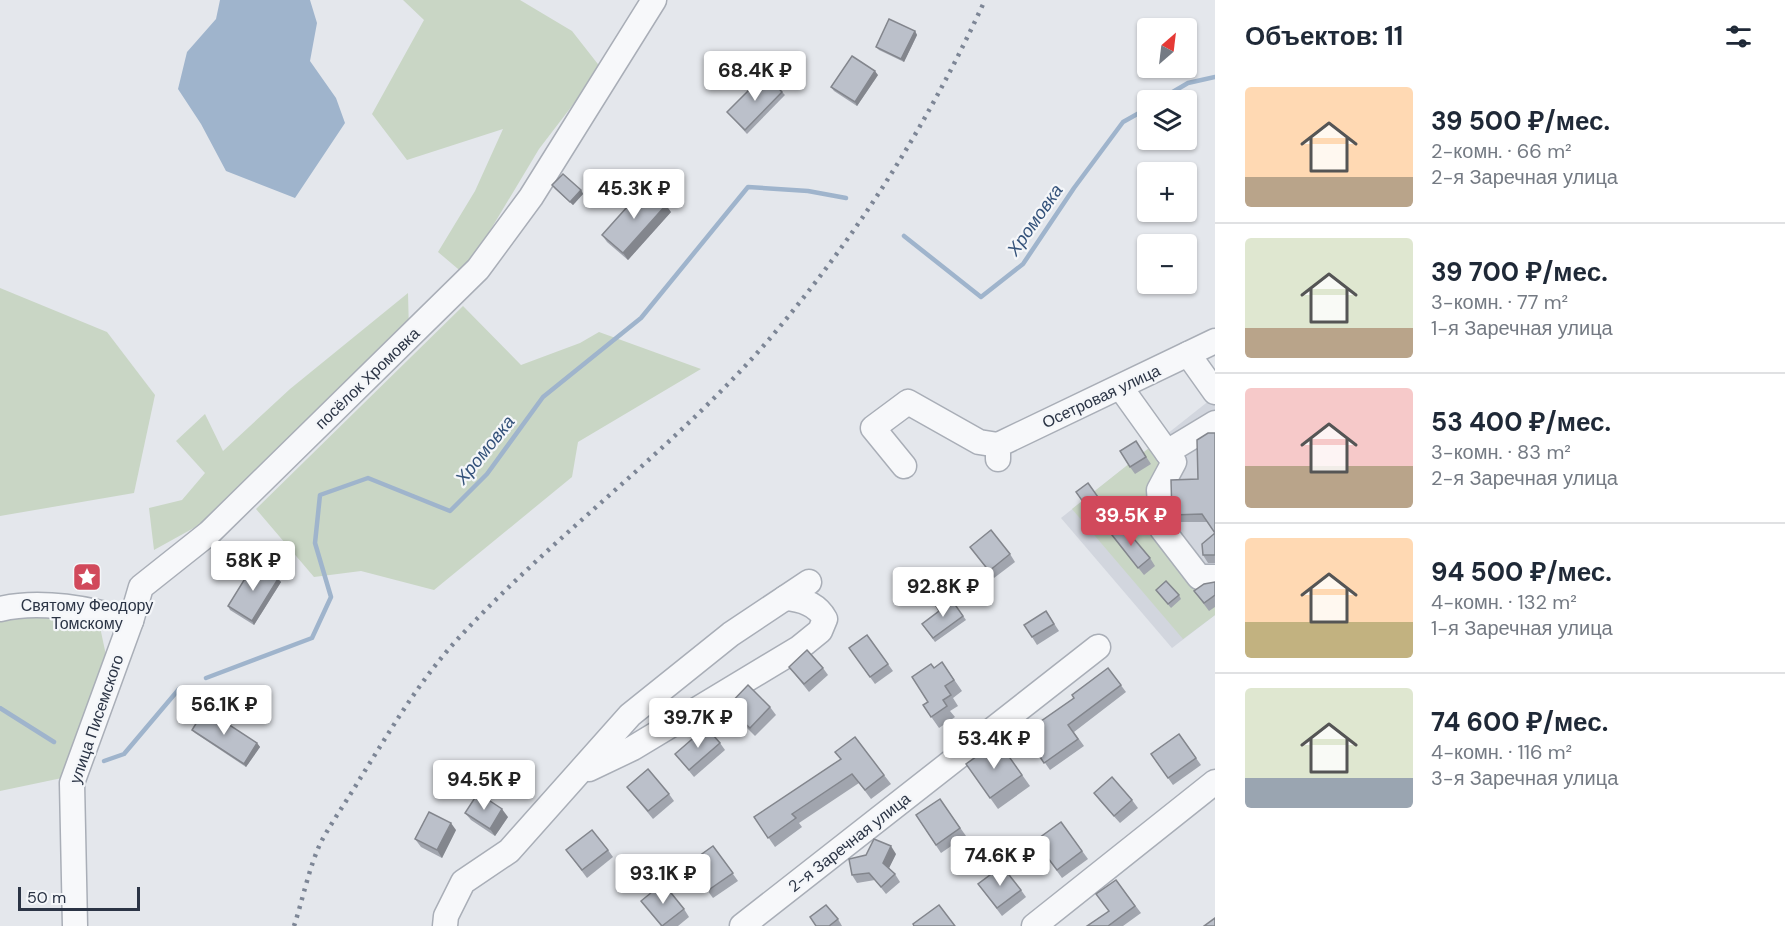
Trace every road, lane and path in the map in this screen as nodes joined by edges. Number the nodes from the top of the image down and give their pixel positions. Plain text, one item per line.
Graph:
1 (654, 0) edge
2 (1215, 341) edge
3 (1188, 354) junction
4 (1121, 388) junction
5 (1215, 392) edge
6 (1215, 423) edge
7 (1167, 452) junction
8 (904, 466) dead end
9 (1215, 577) edge
10 (809, 582) dead end
11 (785, 598) junction
12 (0, 609) edge
13 (131, 621) junction
14 (1098, 647) dead end
15 (580, 774) junction
16 (1215, 782) edge
17 (75, 926) edge
18 (445, 926) edge
19 (742, 926) edge
20 (1034, 926) edge

1 - 13 street, посёлок Хромовка
2 - 3 street, Осетровая улица
3 - 4 street, Осетровая улица
3 - 5 street
4 - 7 street
4 - 8 street, Осетровая улица
6 - 7 street
7 - 9 street
10 - 11 street
11 - 15 street
11 - 15 street
12 - 13 street
13 - 17 street, улица Писемского
14 - 19 street, 2-я Заречная улица
15 - 18 street
16 - 20 street

